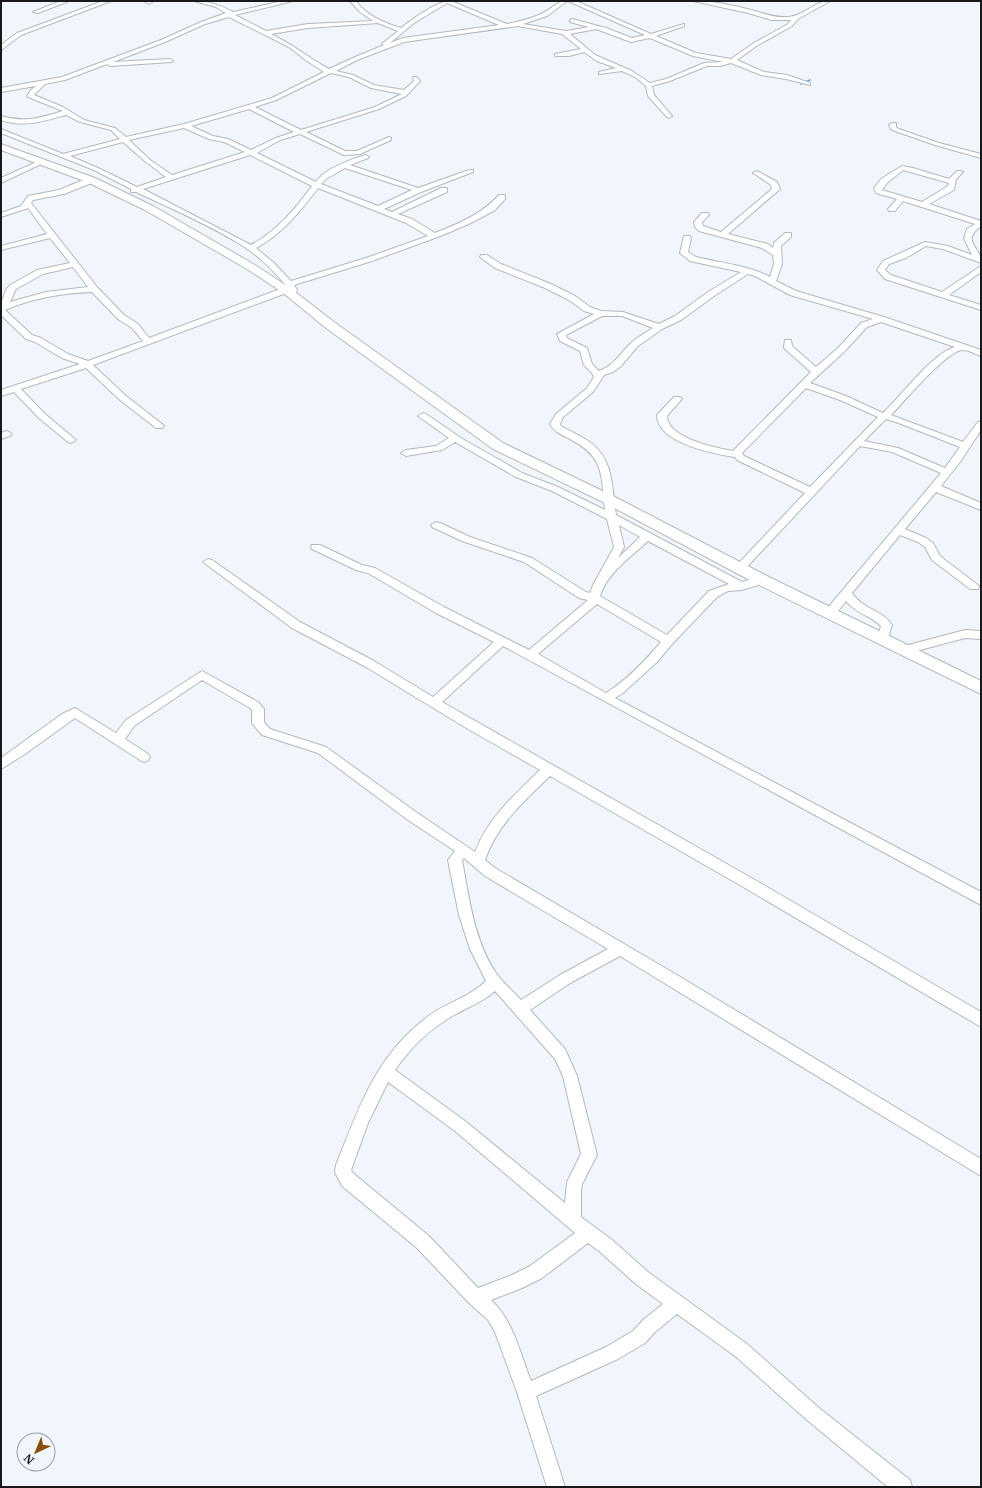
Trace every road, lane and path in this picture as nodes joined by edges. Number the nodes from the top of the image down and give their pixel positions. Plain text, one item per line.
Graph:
1 (108, 1) edge
2 (200, 1) edge
3 (290, 1) edge
4 (353, 1) edge
5 (446, 1) edge
6 (564, 1) edge
7 (570, 1) edge
8 (696, 1) edge
9 (827, 1) edge
10 (62, 2) edge
11 (36, 12) dead end
12 (230, 14) junction
13 (796, 18) junction
14 (572, 21) dead end
15 (377, 22) junction
16 (517, 24) junction
17 (682, 25) dead end
18 (507, 26) junction
19 (596, 27) junction
20 (401, 30) junction
21 (265, 33) junction
22 (565, 34) junction
23 (649, 36) junction
24 (4, 42) edge
25 (1, 48) edge
26 (380, 49) junction
27 (585, 50) junction
28 (557, 55) dead end
29 (170, 60) dead end
30 (732, 61) junction
31 (102, 64) junction
32 (621, 69) junction
33 (330, 71) junction
34 (601, 73) dead end
35 (415, 78) dead end
36 (43, 83) junction
37 (805, 83) dead end
38 (649, 85) junction
39 (1, 90) edge
40 (406, 93) junction
41 (249, 106) junction
42 (68, 112) junction
43 (669, 116) dead end
44 (1, 118) edge
45 (894, 124) dead end
46 (185, 126) junction
47 (1, 131) edge
48 (303, 132) junction
49 (124, 140) junction
50 (389, 140) dead end
51 (1, 147) edge
52 (250, 153) junction
53 (62, 156) junction
54 (981, 156) edge
55 (367, 157) dead end
56 (41, 162) junction
57 (345, 166) junction
58 (471, 171) dead end
59 (958, 172) dead end
60 (757, 173) dead end
61 (171, 178) junction
62 (91, 180) junction
63 (1, 181) edge
64 (952, 182) junction
65 (316, 185) junction
66 (136, 190) junction
67 (418, 190) junction
68 (444, 190) dead end
69 (119, 193) junction
70 (502, 197) dead end
71 (902, 198) junction
72 (28, 204) junction
73 (923, 205) junction
74 (378, 209) junction
75 (892, 209) dead end
76 (393, 214) junction
77 (1, 215) edge
78 (705, 215) dead end
79 (981, 223) edge
80 (52, 235) junction
81 (722, 235) junction
82 (788, 235) dead end
83 (434, 236) junction
84 (687, 238) dead end
85 (1, 248) edge
86 (251, 248) junction
87 (778, 254) junction
88 (484, 257) dead end
89 (981, 261) edge
90 (74, 264) junction
91 (981, 268) edge
92 (747, 270) junction
93 (772, 281) junction
94 (94, 289) junction
95 (289, 290) junction
96 (943, 295) junction
97 (981, 308) edge
98 (2, 309) edge
99 (600, 313) junction
100 (881, 318) junction
101 (659, 327) junction
102 (148, 342) junction
103 (788, 342) dead end
104 (965, 347) junction
105 (981, 353) edge
106 (87, 364) junction
107 (816, 372) junction
108 (598, 377) junction
109 (804, 384) junction
110 (16, 389) junction
111 (1, 393) edge
112 (677, 399) dead end
113 (423, 416) dead end
114 (885, 416) junction
115 (981, 424) edge
116 (159, 426) dead end
117 (456, 438) junction
118 (71, 440) dead end
119 (858, 443) junction
120 (965, 446) junction
121 (406, 453) dead end
122 (737, 455) junction
123 (946, 472) junction
124 (934, 487) junction
125 (812, 492) junction
126 (608, 499) junction
127 (981, 507) edge
128 (611, 517) junction
129 (436, 525) dead end
130 (898, 530) junction
131 (647, 536) junction
132 (316, 547) dead end
133 (208, 562) dead end
134 (740, 568) junction
135 (603, 578) junction
136 (762, 580) junction
137 (741, 586) junction
138 (974, 586) dead end
139 (847, 593) junction
140 (595, 598) junction
141 (830, 613) junction
142 (981, 635) edge
143 (884, 639) junction
144 (502, 641) junction
145 (668, 641) junction
146 (905, 650) junction
147 (530, 655) junction
148 (981, 688) edge
149 (606, 698) junction
150 (434, 702) junction
151 (118, 740) junction
152 (144, 757) dead end
153 (1, 764) edge
154 (548, 770) junction
155 (465, 851) junction
156 (478, 862) junction
157 (981, 899) edge
158 (620, 949) junction
159 (495, 982) junction
160 (520, 1008) junction
161 (981, 1020) edge
162 (386, 1072) junction
163 (981, 1168) edge
164 (573, 1221) junction
165 (588, 1233) junction
166 (476, 1297) junction
167 (678, 1303) junction
168 (526, 1392) junction
169 (556, 1487) edge
170 (903, 1487) edge

1 - 24 street
2 - 12 street
3 - 12 street
4 - 15 street
5 - 18 street
5 - 20 street
6 - 16 street
7 - 23 street
8 - 13 street
9 - 13 street
10 - 11 street
12 - 21 street
12 - 31 street
13 - 30 street
14 - 19 street
15 - 20 street
15 - 21 street
16 - 18 street
16 - 22 street
17 - 23 street
18 - 26 street
19 - 22 street
19 - 23 street
20 - 26 street
21 - 33 street
22 - 27 street
23 - 30 street
24 - 25 street
26 - 33 street
27 - 28 street
27 - 32 street
29 - 31 street
30 - 37 street
30 - 38 street
31 - 36 street
32 - 34 street
32 - 38 street
33 - 40 street
33 - 41 street
35 - 40 street
36 - 39 street
36 - 42 street
38 - 43 street
40 - 48 street
41 - 46 street
41 - 48 street
42 - 44 street
42 - 49 street
45 - 54 street
46 - 49 street
46 - 52 street
47 - 53 street
48 - 50 street
48 - 52 street
49 - 53 street
49 - 61 street
51 - 56 main road
52 - 61 street
52 - 65 street
53 - 66 street
55 - 57 street
56 - 62 main road
56 - 63 street
57 - 65 street
57 - 67 street
58 - 67 street
59 - 64 street
60 - 81 street
61 - 66 street
62 - 69 main road
62 - 72 street
64 - 71 street
64 - 73 street
65 - 74 street
65 - 86 street
66 - 69 street
66 - 86 street
67 - 74 street
68 - 76 street
69 - 95 main road
70 - 83 street
71 - 73 street
71 - 75 street
72 - 77 street
72 - 80 street
73 - 79 street
74 - 76 street
76 - 83 street
78 - 81 street
79 - 89 street
80 - 85 street
80 - 90 street
81 - 87 street
82 - 87 street
83 - 95 street
84 - 92 street
86 - 95 street
87 - 93 street
88 - 99 street
89 - 96 street
90 - 94 street
90 - 98 street
91 - 96 street
92 - 93 street
92 - 101 street
93 - 100 street
94 - 98 street
94 - 102 street
95 - 102 street
95 - 126 main road
96 - 97 street
98 - 106 street
99 - 101 street
99 - 108 street
100 - 104 street
100 - 107 street
101 - 108 street
102 - 106 street
103 - 107 street
104 - 105 street
104 - 114 street
106 - 110 street
106 - 116 street
107 - 109 street
108 - 126 street
109 - 114 street
109 - 122 street
110 - 111 street
110 - 118 street
112 - 122 street
113 - 117 street
114 - 119 street
114 - 120 street
115 - 120 street
117 - 121 street
117 - 128 street
119 - 123 street
119 - 125 street
120 - 123 street
122 - 125 street
123 - 124 street
124 - 127 street
124 - 130 street
125 - 134 street
126 - 128 street
126 - 134 main road
128 - 131 street
128 - 135 street
129 - 140 street
130 - 138 street
130 - 139 street
131 - 135 street
131 - 137 street
132 - 144 street
133 - 150 street
134 - 136 main road
135 - 140 street
136 - 137 street
136 - 141 main road
137 - 145 street
139 - 141 street
139 - 143 street
140 - 145 street
140 - 147 street
141 - 143 main road
142 - 146 street
143 - 146 main road
144 - 147 street
144 - 150 street
145 - 149 street
146 - 148 main road
147 - 149 street
149 - 157 street
150 - 154 street
151 - 152 street
151 - 153 street
151 - 155 street
154 - 156 street
154 - 161 street
155 - 156 street
155 - 159 street
156 - 158 street
158 - 160 street
158 - 163 street
159 - 160 street
159 - 162 street
160 - 164 street
162 - 164 street
162 - 166 street
164 - 165 street
165 - 166 street
165 - 167 street
166 - 168 street
167 - 168 street
167 - 170 street
168 - 169 street

